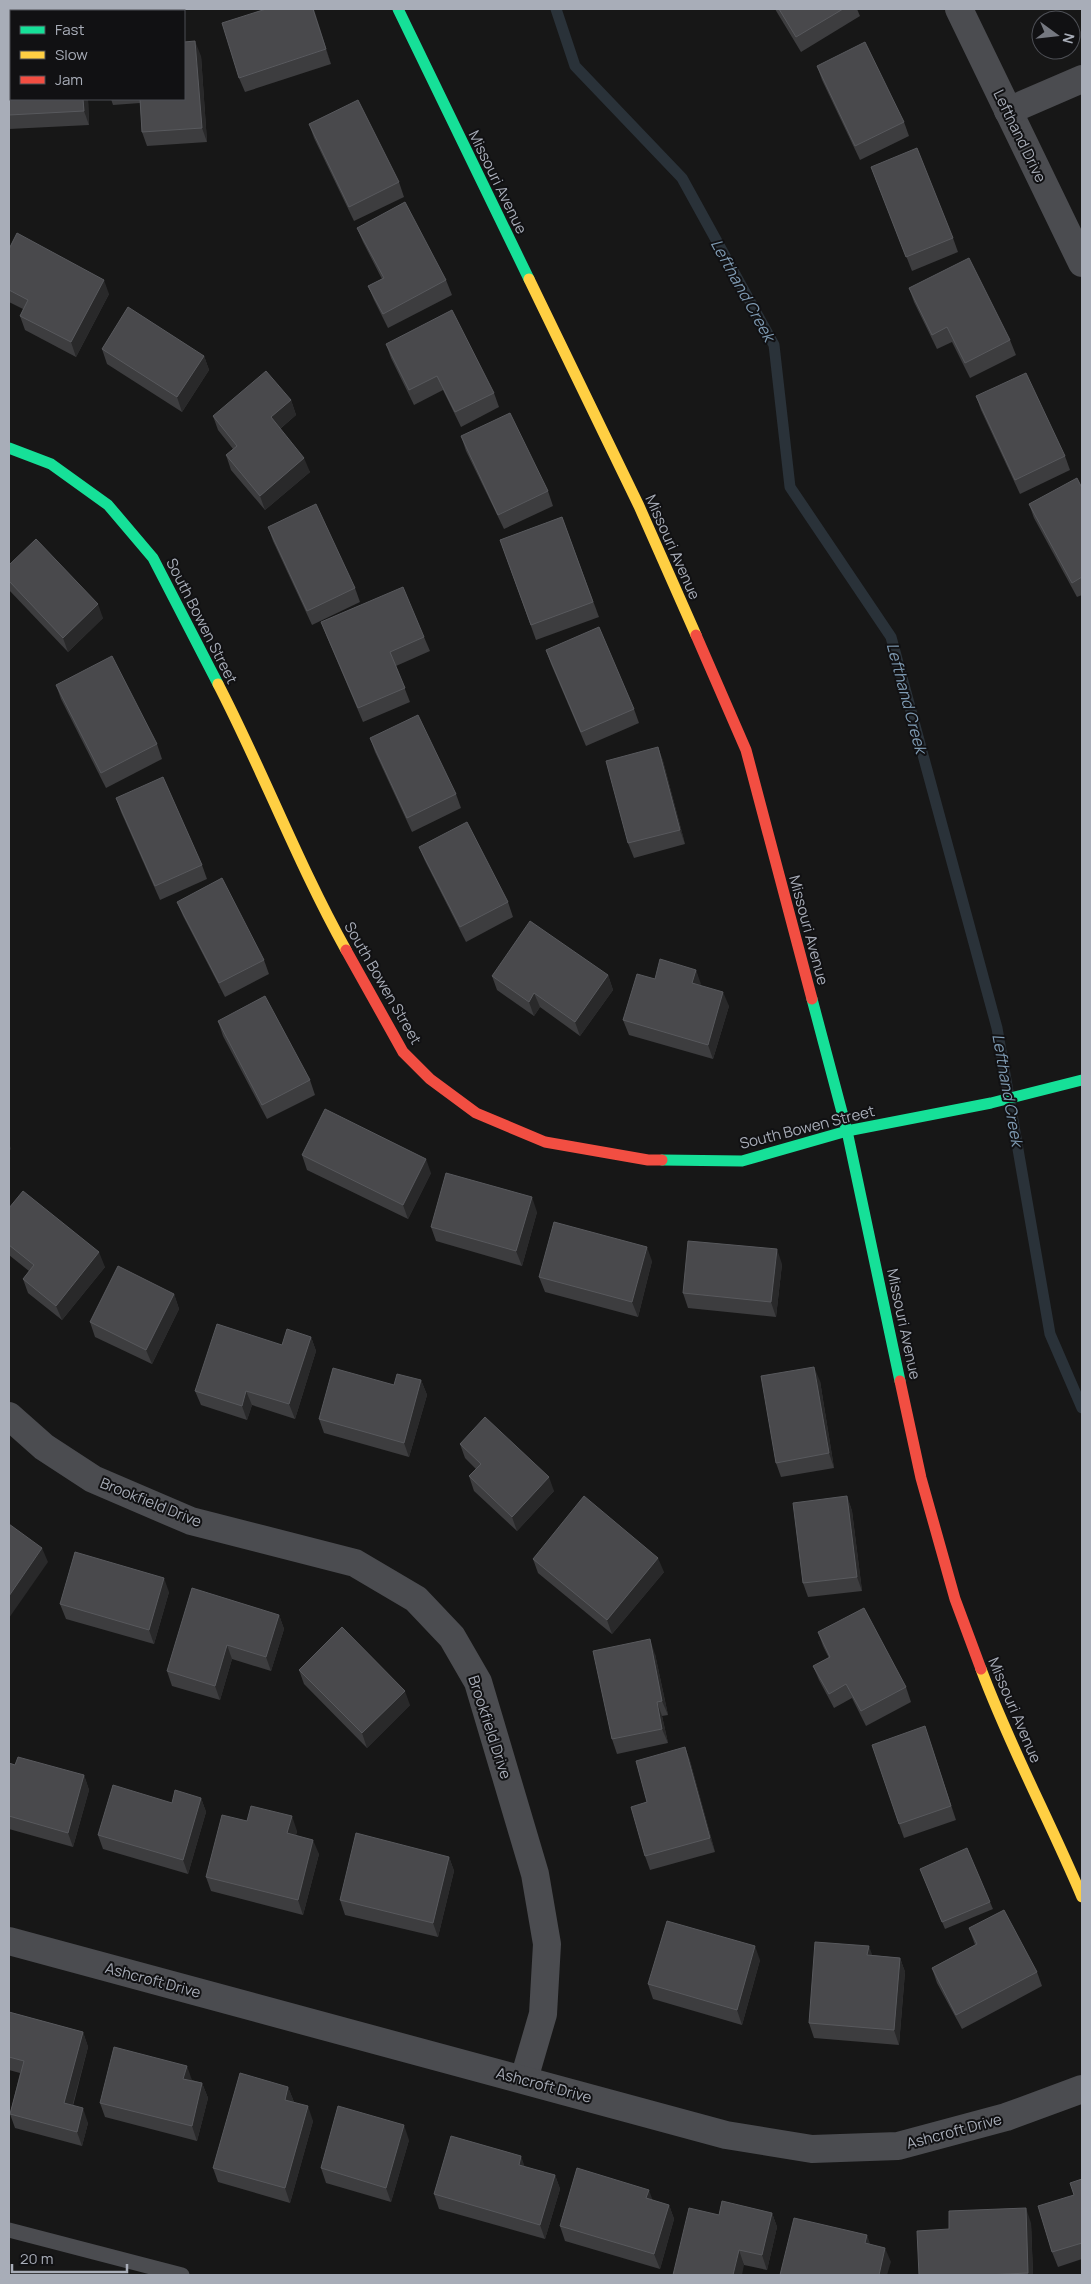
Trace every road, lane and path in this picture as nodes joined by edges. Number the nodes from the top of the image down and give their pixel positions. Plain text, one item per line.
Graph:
1 (398, 9) edge
2 (959, 9) edge
3 (1082, 79) edge
4 (1008, 111) junction
5 (1082, 263) edge
6 (9, 448) edge
7 (1082, 1080) edge
8 (847, 1131) junction
9 (9, 1416) edge
10 (1082, 1897) edge
11 (9, 1941) edge
12 (524, 2079) junction
13 (1082, 2089) edge
14 (9, 2230) edge
15 (182, 2275) edge

1 - 8 street, Missouri Avenue
2 - 4 street, Lefthand Drive
3 - 4 street
4 - 5 street, Lefthand Drive
6 - 8 street, South Bowen Street
7 - 8 street, South Bowen Street
8 - 10 street, Missouri Avenue
9 - 12 street, Brookfield Drive
11 - 12 street, Ashcroft Drive
12 - 13 street, Ashcroft Drive
14 - 15 lane

